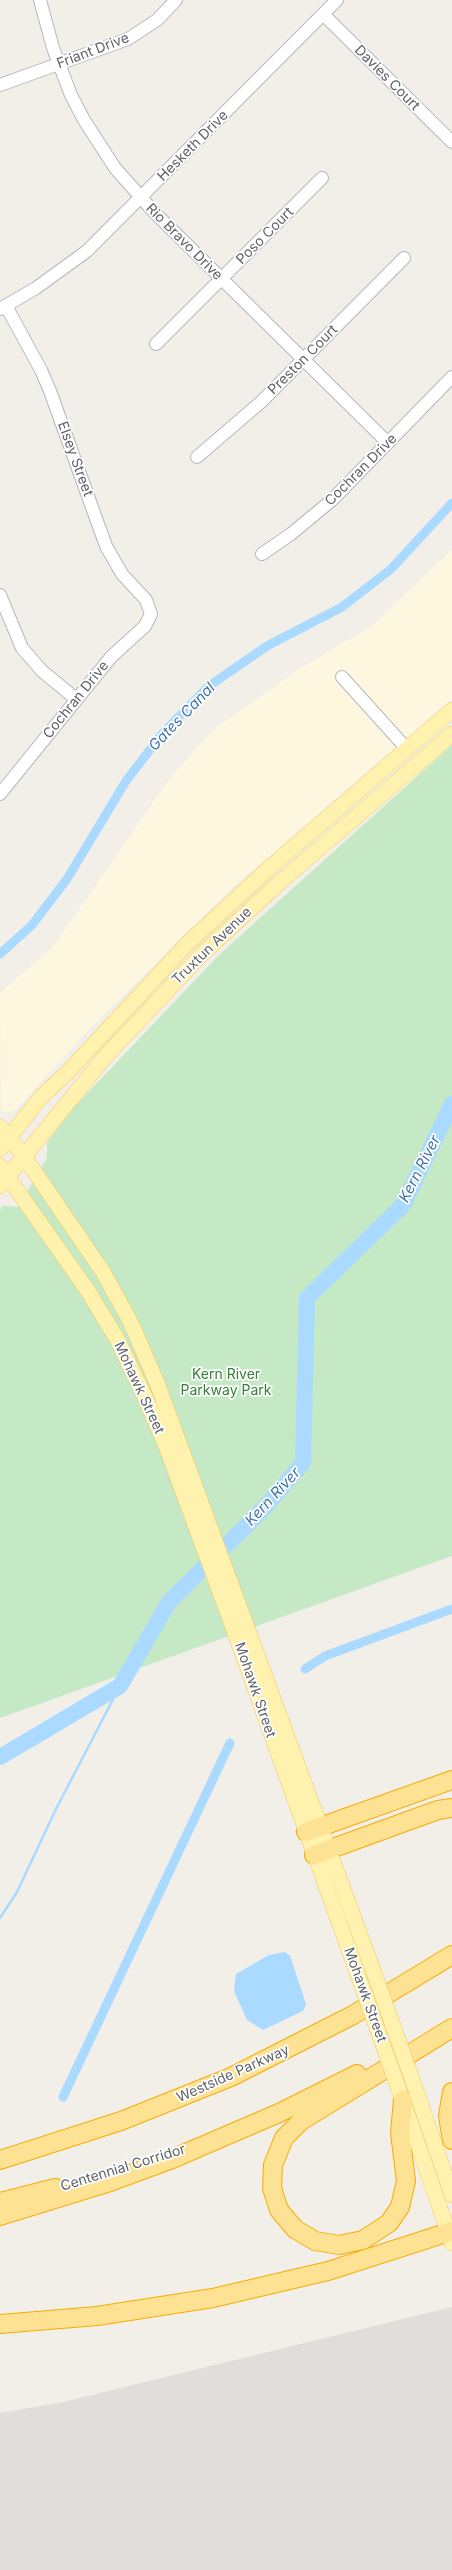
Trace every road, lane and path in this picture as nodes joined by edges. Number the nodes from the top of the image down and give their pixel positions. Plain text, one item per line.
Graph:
1 (40, 0) edge
2 (176, 0) edge
3 (337, 0) edge
4 (323, 14) junction
5 (58, 64) junction
6 (0, 85) edge
7 (452, 142) edge
8 (322, 178) dead end
9 (141, 199) junction
10 (404, 258) dead end
11 (222, 279) junction
12 (3, 307) edge
13 (156, 344) dead end
14 (303, 360) junction
15 (452, 377) edge
16 (388, 443) junction
17 (197, 457) dead end
18 (262, 554) dead end
19 (0, 595) edge
20 (150, 608) joint
21 (342, 677) dead end
22 (76, 699) junction
23 (452, 710) edge
24 (452, 734) edge
25 (407, 749) junction
26 (384, 793) junction
27 (0, 794) edge
28 (3, 1138) edge
29 (23, 1155) junction
30 (3, 1176) edge
31 (452, 1780) edge
32 (452, 1808) edge
33 (313, 1830) junction
34 (321, 1852) junction
35 (452, 1940) edge
36 (452, 1955) edge
37 (452, 2017) edge
38 (452, 2028) edge
39 (267, 2060) junction
40 (400, 2092) junction
41 (452, 2092) edge
42 (244, 2128) junction
43 (452, 2140) edge
44 (0, 2160) edge
45 (452, 2195) edge
46 (0, 2202) edge
47 (0, 2216) edge
48 (451, 2235) edge
49 (0, 2324) edge

1 - 5 street, Rio Bravo Drive
2 - 5 street, Friant Drive
3 - 4 street, Hesketh Drive
4 - 7 street, Davies Court
4 - 9 street, Hesketh Drive
5 - 6 street, Friant Drive
5 - 9 street, Rio Bravo Drive
8 - 11 street, Poso Court
9 - 11 street, Rio Bravo Drive
9 - 12 street, Hesketh Drive
10 - 14 street, Preston Court
11 - 13 street, Poso Court
11 - 14 street, Rio Bravo Drive
12 - 20 street, Elsey Street
14 - 16 street, Rio Bravo Drive
14 - 17 street, Preston Court
15 - 16 street, Cochran Drive
16 - 18 street, Cochran Drive
19 - 22 street
20 - 22 street, Cochran Drive
21 - 25 street
22 - 27 street, Cochran Drive
23 - 25 main road, Truxtun Avenue
24 - 26 main road, Truxtun Avenue
25 - 26 main road
25 - 28 main road, Truxtun Avenue
26 - 29 main road, Truxtun Avenue
28 - 29 main road, Mohawk Street
29 - 30 main road, Truxtun Avenue
29 - 33 main road, Mohawk Street
30 - 33 main road, Mohawk Street
31 - 33 highway
32 - 34 highway
33 - 34 main road, Mohawk Street
34 - 40 main road, Mohawk Street, bridge
34 - 45 main road, Mohawk Street, bridge
35 - 39 highway
36 - 39 highway, Westside Parkway
37 - 42 highway
38 - 40 highway
39 - 44 highway, Westside Parkway
40 - 48 main road, Mohawk Street
41 - 43 highway
42 - 46 highway, Centennial Corridor
42 - 47 highway
48 - 49 highway

